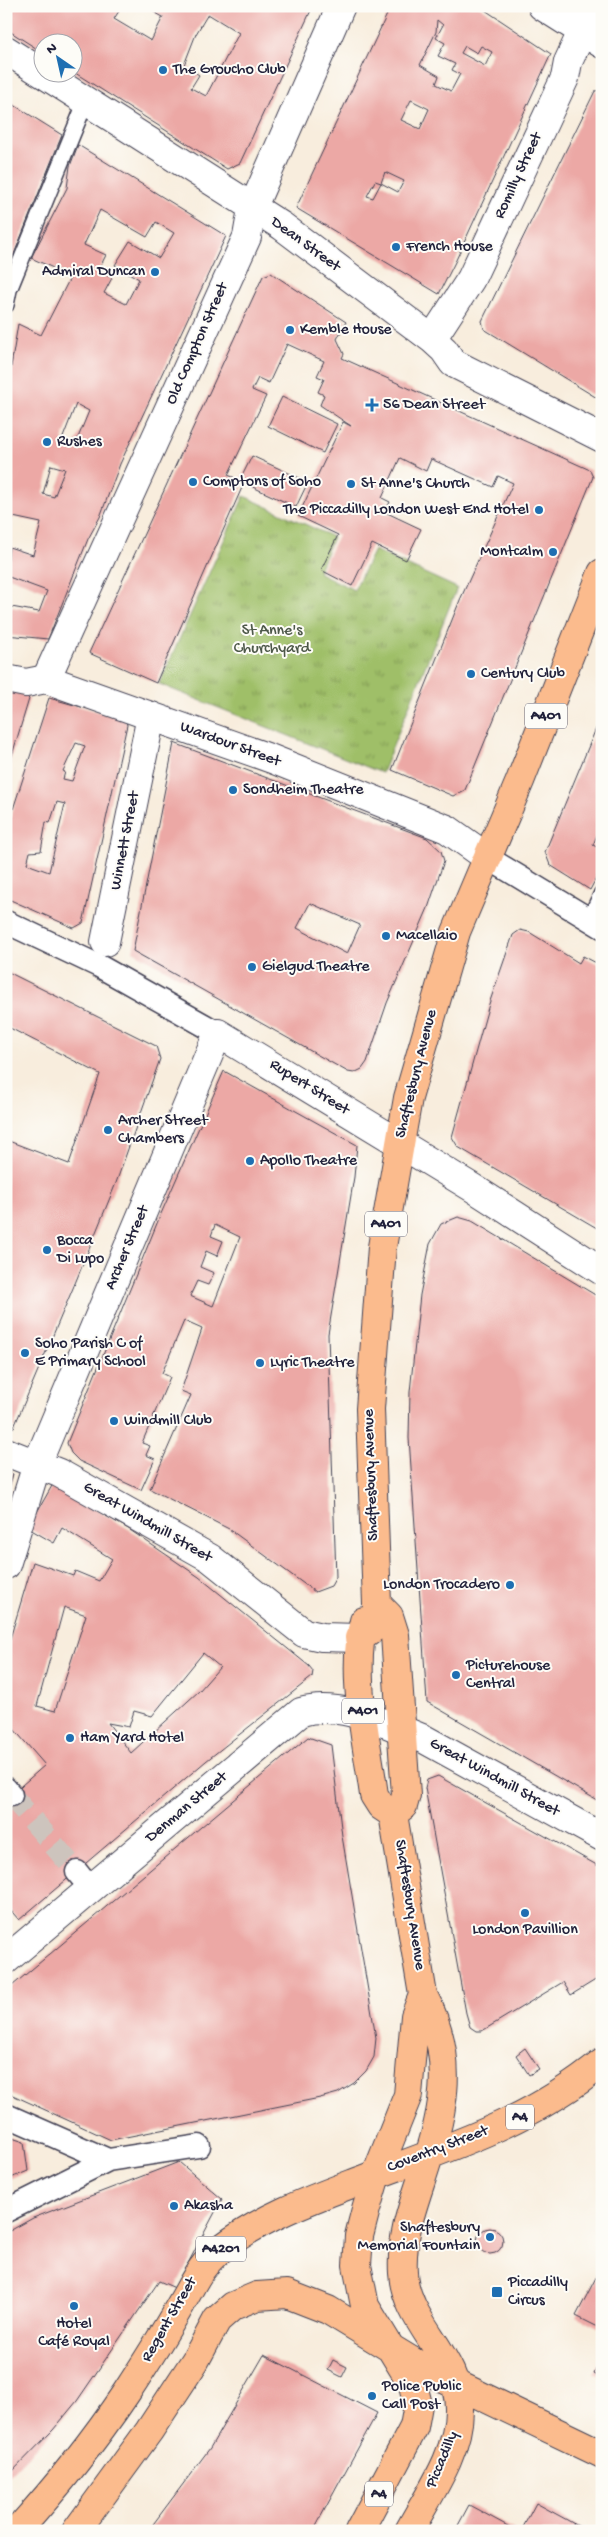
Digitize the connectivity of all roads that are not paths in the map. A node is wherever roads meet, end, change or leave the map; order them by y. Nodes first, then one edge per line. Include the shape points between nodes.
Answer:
1 (341, 6) edge
2 (542, 6) edge
3 (594, 6) edge
4 (592, 38) edge
5 (6, 50) edge
6 (86, 102) junction
7 (252, 209) junction
8 (6, 305) edge
9 (432, 339) junction
10 (602, 438) edge
11 (602, 573) edge
12 (6, 679) edge
13 (46, 679) junction
14 (151, 716) junction
15 (488, 858) junction
16 (602, 893) edge
17 (6, 922) edge
18 (596, 923) edge
19 (102, 954) junction
20 (218, 1033) junction
21 (399, 1145) junction
22 (602, 1271) edge
23 (6, 1452) edge
24 (37, 1464) junction
25 (6, 1565) edge
26 (378, 1604) junction
27 (359, 1638) junction
28 (383, 1723) junction
29 (393, 1814) junction
30 (602, 1837) edge
31 (6, 1960) edge
32 (424, 1995) junction
33 (602, 2063) edge
34 (6, 2115) edge
35 (199, 2146) dead end
36 (429, 2156) junction
37 (108, 2160) junction
38 (376, 2174) junction
39 (6, 2211) edge
40 (391, 2348) junction
41 (457, 2384) junction
42 (602, 2454) edge
43 (17, 2531) edge
44 (76, 2531) edge
45 (359, 2531) edge
46 (409, 2531) edge

1 - 7 street, Old Compton Street
2 - 4 street
3 - 4 street, Romilly Street
4 - 9 street, Romilly Street via 568,62 565,78 471,279
5 - 6 street, Dean Street
6 - 7 street, Dean Street
6 - 8 lane via 9,290
7 - 9 street, Dean Street via 282,226
7 - 13 street, Old Compton Street via 247,237
9 - 10 street, Dean Street via 454,363
11 - 15 main road, Shaftesbury Avenue / A401
12 - 13 street, Wardour Street via 26,683
13 - 14 street, Wardour Street
14 - 15 street, Wardour Street via 272,759 447,829
14 - 19 street, Winnett Street
15 - 18 street, Wardour Street
15 - 21 main road, Shaftesbury Avenue / A401 via 456,932 426,1030
16 - 18 lane
17 - 19 street, Rupert Street
19 - 20 street, Rupert Street
20 - 21 street, Rupert Street
20 - 24 street, Archer Street
21 - 22 street, Rupert Street
21 - 26 main road, Shaftesbury Avenue / A401 via 382,1247 370,1409
23 - 24 street, Great Windmill Street
24 - 25 street, Archer Street
24 - 27 street, Great Windmill Street via 59,1472 210,1558 304,1633
26 - 27 main road, A401 via 364,1620
26 - 28 main road, A401 via 392,1623
27 - 28 main road, A401
28 - 29 main road, A401 via 406,1795 403,1806
28 - 29 main road, A401 via 374,1795 381,1806
28 - 30 street, Great Windmill Street via 424,1739
28 - 31 street, Denman Street via 323,1709 301,1712
29 - 32 main road, Shaftesbury Avenue
32 - 36 main road, Shaftesbury Avenue via 435,2017 442,2051 444,2097
32 - 38 main road via 415,2016 408,2095
33 - 36 main road, Coventry Street / A4 via 542,2106
34 - 37 street
35 - 37 street
36 - 38 main road, Coventry Street / A4
36 - 41 main road via 405,2229 402,2273 413,2308
37 - 39 street
38 - 40 main road, A4 via 359,2236 358,2266 365,2306
38 - 43 main road, Regent Street / A4201 via 285,2211 209,2259 196,2274 178,2310 98,2434
40 - 41 main road, A4
40 - 44 main road via 328,2310 287,2294 257,2296 225,2312 149,2431
40 - 45 main road, A4 via 413,2385 417,2413 414,2427
41 - 42 main road, A4
41 - 46 main road, Piccadilly via 457,2431 446,2462

